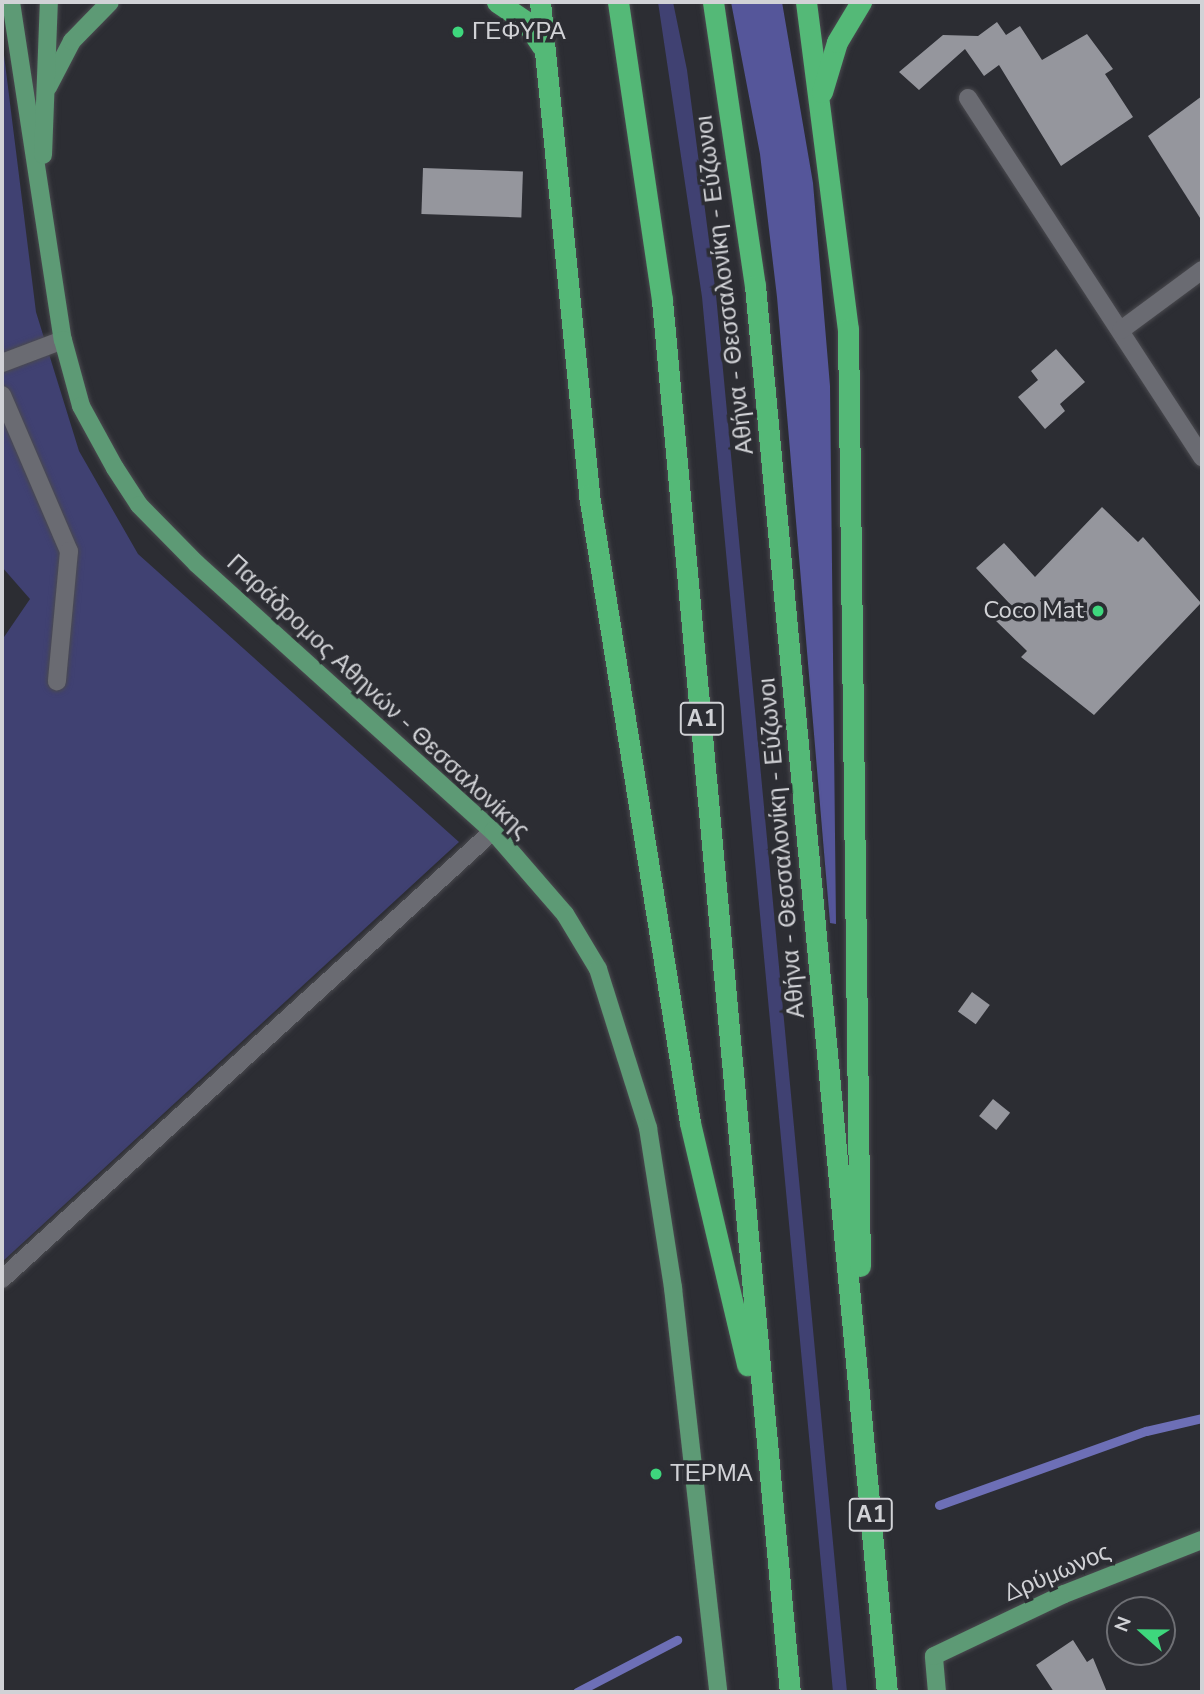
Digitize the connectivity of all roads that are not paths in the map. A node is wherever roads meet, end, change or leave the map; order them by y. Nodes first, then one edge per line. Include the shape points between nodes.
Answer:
1 (11, 2) edge
2 (49, 2) edge
3 (110, 2) edge
4 (497, 2) edge
5 (540, 2) edge
6 (618, 2) edge
7 (713, 2) edge
8 (806, 2) edge
9 (861, 2) edge
10 (544, 52) junction
11 (44, 97) junction
12 (968, 97) dead end
13 (820, 101) junction
14 (42, 190) junction
15 (1202, 270) edge
16 (1121, 330) junction
17 (63, 340) junction
18 (2, 363) edge
19 (2, 396) edge
20 (1202, 457) edge
21 (57, 681) dead end
22 (493, 831) junction
23 (2, 1279) edge
24 (854, 1338) junction
25 (764, 1439) junction
26 (1202, 1541) edge
27 (718, 1692) edge
28 (790, 1692) edge
29 (887, 1692) edge
30 (937, 1692) edge

1 - 14 main road, Παράδρομος Αθηνών - Θεσσαλονίκης
2 - 11 main road
3 - 11 main road via 72,41
4 - 10 highway via 525,21
5 - 10 highway
6 - 25 highway, Α1 via 664,314
7 - 24 highway, Αθήνα - Θεσσαλονίκη - Εύζωνοι / Α1 via 755,286
8 - 13 highway
9 - 13 highway via 837,42
10 - 25 highway via 589,495 688,1110
11 - 14 main road
12 - 16 street
13 - 24 highway via 848,329 860,1274
14 - 17 main road, Παράδρομος Αθηνών - Θεσσαλονίκης
15 - 16 street
16 - 20 street
17 - 18 street
17 - 22 main road, Παράδρομος Αθηνών - Θεσσαλονίκης via 81,406 139,505
19 - 21 street via 69,551
22 - 23 street
22 - 27 main road, Παράδρομος Αθηνών - Θεσσαλονίκης via 565,914 597,969 629,1055 648,1128 673,1288
24 - 29 highway, Αθήνα - Θεσσαλονίκη - Εύζωνοι / Α1
25 - 28 highway, Α1
26 - 30 main road, Δρύμωνος via 1063,1594 934,1656

